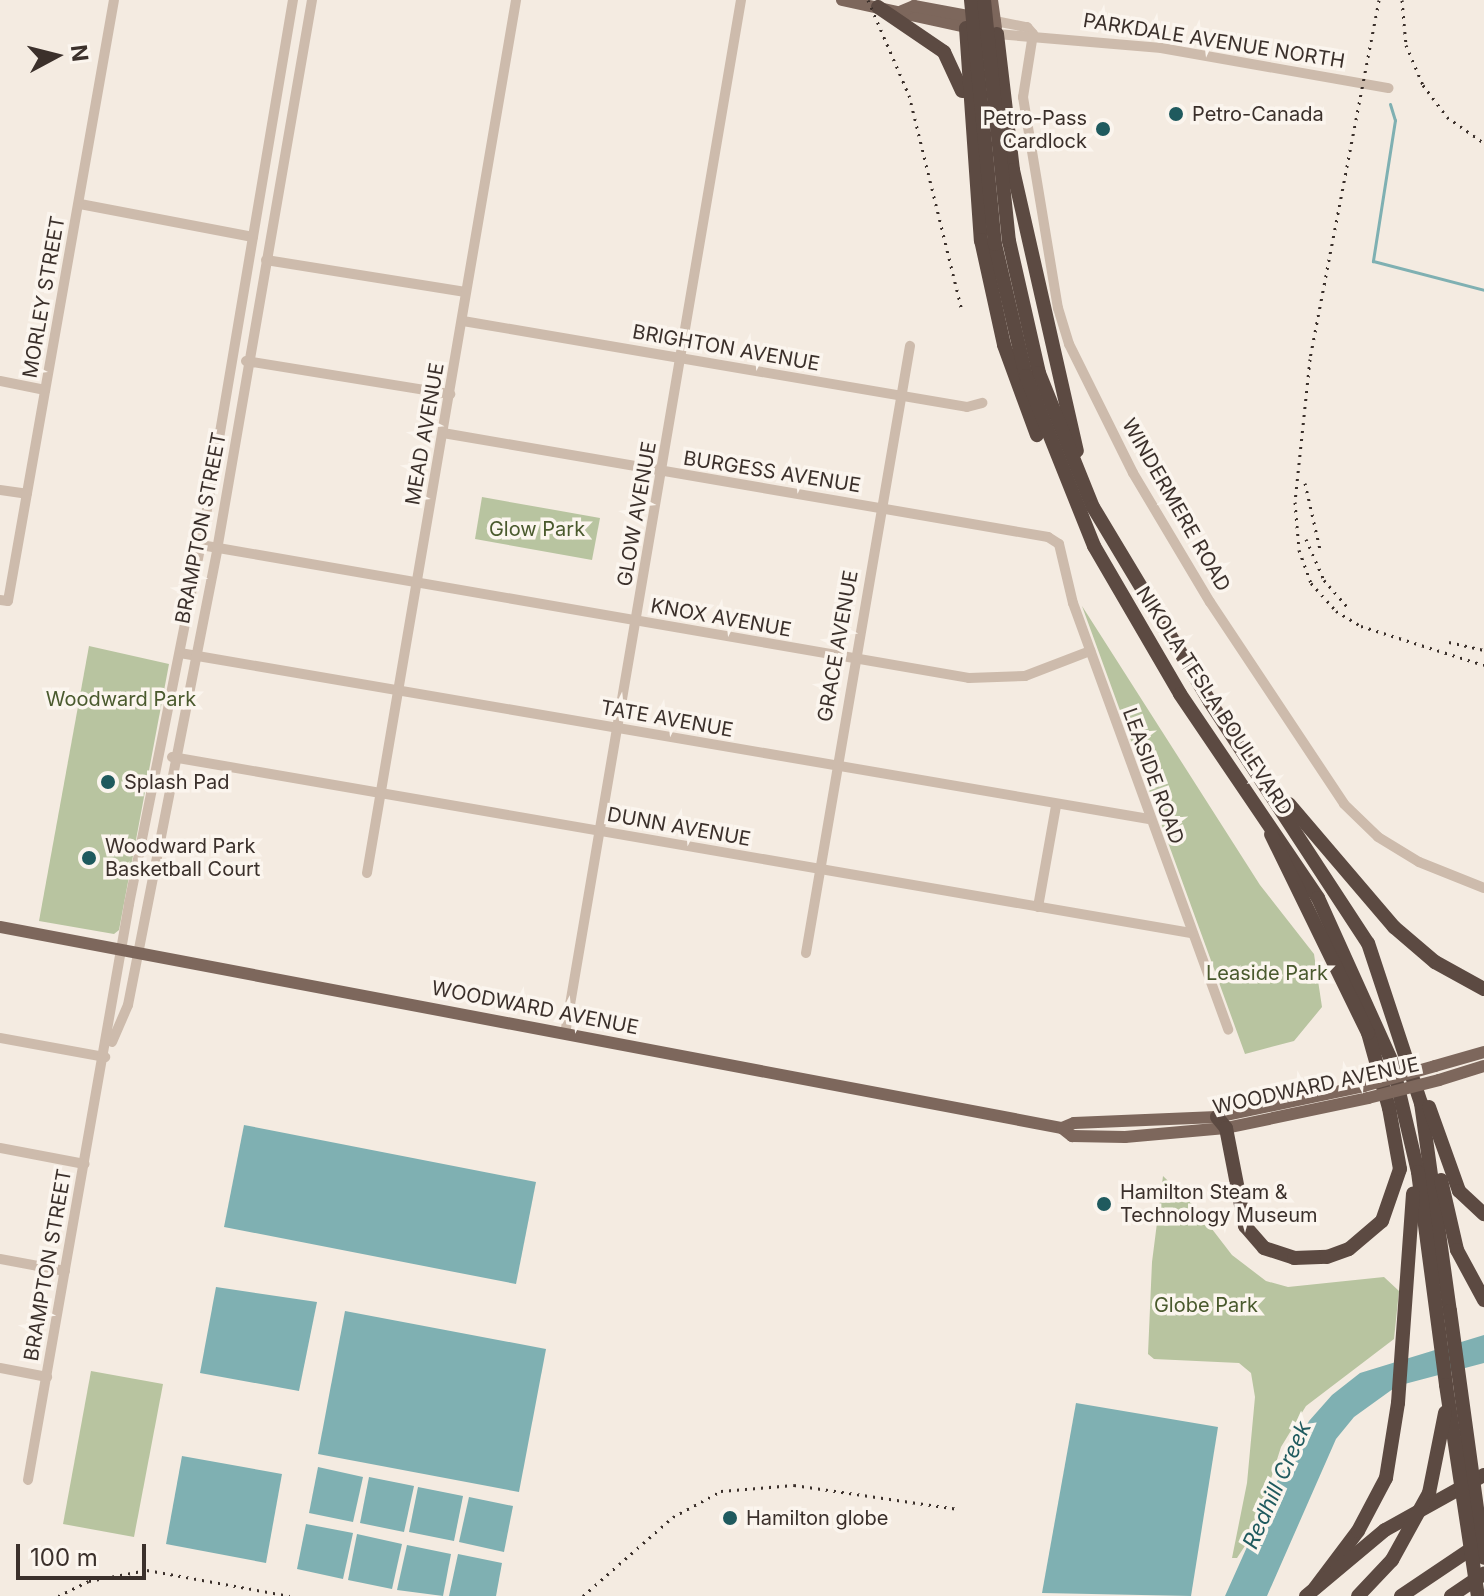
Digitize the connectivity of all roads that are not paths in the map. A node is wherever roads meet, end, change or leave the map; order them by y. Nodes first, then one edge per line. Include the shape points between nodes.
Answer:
1 (114, 0) edge
2 (293, 0) edge
3 (312, 0) edge
4 (516, 0) edge
5 (741, 0) edge
6 (842, 0) edge
7 (939, 0) edge
8 (971, 0) edge
9 (977, 0) edge
10 (984, 0) edge
11 (992, 0) edge
12 (878, 7) junction
13 (923, 8) junction
14 (902, 11) junction
15 (972, 18) edge
16 (996, 27) junction
17 (1033, 34) junction
18 (1389, 88) dead end
19 (1004, 98) junction
20 (969, 120) junction
21 (80, 204) junction
22 (253, 237) junction
23 (1002, 242) junction
24 (266, 260) junction
25 (465, 292) junction
26 (463, 321) junction
27 (910, 346) dead end
28 (234, 359) junction
29 (681, 359) junction
30 (250, 361) junction
31 (0, 381) edge
32 (45, 390) junction
33 (450, 394) junction
34 (901, 396) junction
35 (982, 403) dead end
36 (443, 433) junction
37 (664, 473) junction
38 (0, 490) edge
39 (27, 494) junction
40 (880, 508) junction
41 (1048, 537) joint
42 (1109, 538) junction
43 (201, 545) junction
44 (1094, 546) junction
45 (217, 550) junction
46 (416, 584) junction
47 (4, 600) edge
48 (636, 621) junction
49 (1090, 651) junction
50 (180, 653) junction
51 (195, 658) junction
52 (856, 659) junction
53 (398, 692) junction
54 (1210, 702) junction
55 (616, 729) junction
56 (161, 755) junction
57 (175, 758) junction
58 (834, 767) junction
59 (380, 795) junction
60 (1056, 806) junction
61 (1264, 815) junction
62 (1149, 819) junction
63 (599, 832) junction
64 (819, 869) junction
65 (367, 873) dead end
66 (1484, 888) edge
67 (1038, 907) junction
68 (0, 927) edge
69 (1191, 933) junction
70 (121, 948) junction
71 (138, 952) junction
72 (806, 953) dead end
73 (1384, 986) junction
74 (1484, 989) edge
75 (1228, 1030) dead end
76 (565, 1034) junction
77 (0, 1038) edge
78 (1484, 1052) edge
79 (105, 1057) junction
80 (1484, 1066) edge
81 (1366, 1092) junction
82 (1424, 1118) junction
83 (1221, 1122) junction
84 (1410, 1130) junction
85 (0, 1148) edge
86 (85, 1164) junction
87 (1484, 1214) edge
88 (0, 1259) edge
89 (65, 1271) junction
90 (1484, 1300) edge
91 (1444, 1315) junction
92 (0, 1368) edge
93 (47, 1377) junction
94 (1446, 1385) junction
95 (1484, 1475) edge
96 (28, 1480) dead end
97 (1484, 1540) edge
98 (1484, 1558) edge
99 (1484, 1574) edge
100 (1484, 1590) edge
101 (1310, 1592) edge
102 (1358, 1596) edge
103 (1401, 1596) edge
104 (1451, 1596) edge
105 (1477, 1596) edge

1 - 21 street, MORLEY STREET
2 - 22 street, BRAMPTON STREET
3 - 24 street, BRAMPTON STREET
4 - 25 street, MEAD AVENUE
5 - 29 street, GLOW AVENUE
6 - 12 main road, PARKDALE AVENUE NORTH
7 - 13 main road
8 - 23 highway, NIKOLA TESLA BOULEVARD, bridge
9 - 15 main road
10 - 23 highway, NIKOLA TESLA BOULEVARD, bridge
11 - 16 main road
12 - 14 main road, PARKDALE AVENUE NORTH
12 - 20 highway via 944,52 954,67
13 - 14 main road, PARKDALE AVENUE NORTH
13 - 15 main road, PARKDALE AVENUE NORTH
14 - 15 main road, PARKDALE AVENUE NORTH
15 - 16 main road, PARKDALE AVENUE NORTH
15 - 19 highway
15 - 20 highway
16 - 17 street, PARKDALE AVENUE NORTH via 1024,38
16 - 19 highway
17 - 18 street, PARKDALE AVENUE NORTH via 1161,48
17 - 66 street, WINDERMERE ROAD via 1023,97 1058,308 1069,344 1133,473 1210,602 1344,804 1378,837 1419,862
19 - 42 highway via 1013,170 1062,401
20 - 44 highway via 981,240 1004,345 1066,499
21 - 22 street
21 - 32 street, MORLEY STREET
22 - 28 street, BRAMPTON STREET
23 - 42 highway, NIKOLA TESLA BOULEVARD via 1053,415
23 - 44 highway, NIKOLA TESLA BOULEVARD via 1026,376
24 - 25 street
24 - 30 street, BRAMPTON STREET
25 - 26 street, MEAD AVENUE
26 - 29 street, BRIGHTON AVENUE
26 - 33 street, MEAD AVENUE
27 - 34 street, GRACE AVENUE
28 - 30 street
28 - 43 street, BRAMPTON STREET
29 - 34 street, BRIGHTON AVENUE
29 - 37 street, GLOW AVENUE
30 - 33 street
30 - 45 street, BRAMPTON STREET
31 - 32 street
32 - 39 street, MORLEY STREET
33 - 36 street, MEAD AVENUE
34 - 35 street, BRIGHTON AVENUE via 967,407
34 - 40 street, GRACE AVENUE
36 - 37 street, BURGESS AVENUE
36 - 46 street, MEAD AVENUE
37 - 40 street, BURGESS AVENUE
37 - 48 street, GLOW AVENUE
38 - 39 street
39 - 47 street, MORLEY STREET
40 - 41 street, BURGESS AVENUE
40 - 52 street, GRACE AVENUE
41 - 49 street, LEASIDE ROAD via 1065,556 1073,603
42 - 54 highway, NIKOLA TESLA BOULEVARD
43 - 45 street, KNOX AVENUE
43 - 50 street, BRAMPTON STREET
44 - 61 highway, NIKOLA TESLA BOULEVARD via 1180,694
45 - 46 street, KNOX AVENUE
45 - 51 street, BRAMPTON STREET
46 - 48 street, KNOX AVENUE
46 - 53 street, MEAD AVENUE
48 - 52 street, KNOX AVENUE
48 - 55 street, GLOW AVENUE
49 - 52 street, KNOX AVENUE via 1025,676 994,681
49 - 62 street, LEASIDE ROAD
50 - 51 street, TATE AVENUE
50 - 56 street, BRAMPTON STREET
51 - 53 street, TATE AVENUE
51 - 57 street, BRAMPTON STREET
52 - 58 street, GRACE AVENUE
53 - 55 street, TATE AVENUE
53 - 59 street, MEAD AVENUE
54 - 73 highway, NIKOLA TESLA BOULEVARD via 1343,899
54 - 74 highway via 1342,870 1394,927 1435,962
55 - 58 street, TATE AVENUE
55 - 63 street, GLOW AVENUE
56 - 57 street, DUNN AVENUE
56 - 70 street, BRAMPTON STREET
57 - 59 street, DUNN AVENUE
57 - 71 street, BRAMPTON STREET
58 - 60 street, TATE AVENUE
58 - 64 street, GRACE AVENUE
59 - 63 street, DUNN AVENUE
59 - 65 street, MEAD AVENUE
60 - 62 street, TATE AVENUE
60 - 67 street
61 - 83 highway via 1279,860 1368,1033 1398,1148 1400,1169 1390,1205 1371,1233 1340,1253 1302,1259 1274,1253 1245,1226
61 - 84 highway, NIKOLA TESLA BOULEVARD via 1318,898 1351,965 1392,1062
62 - 69 street, LEASIDE ROAD
63 - 64 street, DUNN AVENUE
63 - 76 street, GLOW AVENUE
64 - 67 street, DUNN AVENUE
64 - 72 street, GRACE AVENUE
67 - 69 street, DUNN AVENUE
68 - 70 main road, WOODWARD AVENUE
69 - 75 street, LEASIDE ROAD
70 - 71 main road, WOODWARD AVENUE
70 - 79 street, BRAMPTON STREET
71 - 76 main road, WOODWARD AVENUE
71 - 79 street, BRAMPTON STREET via 128,1005
73 - 82 highway, NIKOLA TESLA BOULEVARD
73 - 87 highway via 1454,1180
76 - 83 main road, WOODWARD AVENUE via 1062,1128 1072,1136 1112,1138
77 - 79 street
78 - 81 main road, WOODWARD AVENUE, bridge
79 - 86 street, BRAMPTON STREET
80 - 81 main road, WOODWARD AVENUE, bridge
81 - 83 main road, WOODWARD AVENUE
82 - 90 highway via 1457,1250
82 - 91 highway
84 - 91 highway
84 - 101 highway via 1413,1220 1388,1466 1364,1522
85 - 86 street
86 - 89 street, BRAMPTON STREET
88 - 89 street
89 - 93 street, BRAMPTON STREET
91 - 94 highway
91 - 98 highway, bridge
92 - 93 street
93 - 96 street, BRAMPTON STREET
94 - 102 highway, bridge via 1437,1468 1392,1560
94 - 105 highway, bridge
95 - 101 highway via 1385,1530
97 - 103 highway
99 - 104 highway
100 - 105 highway

